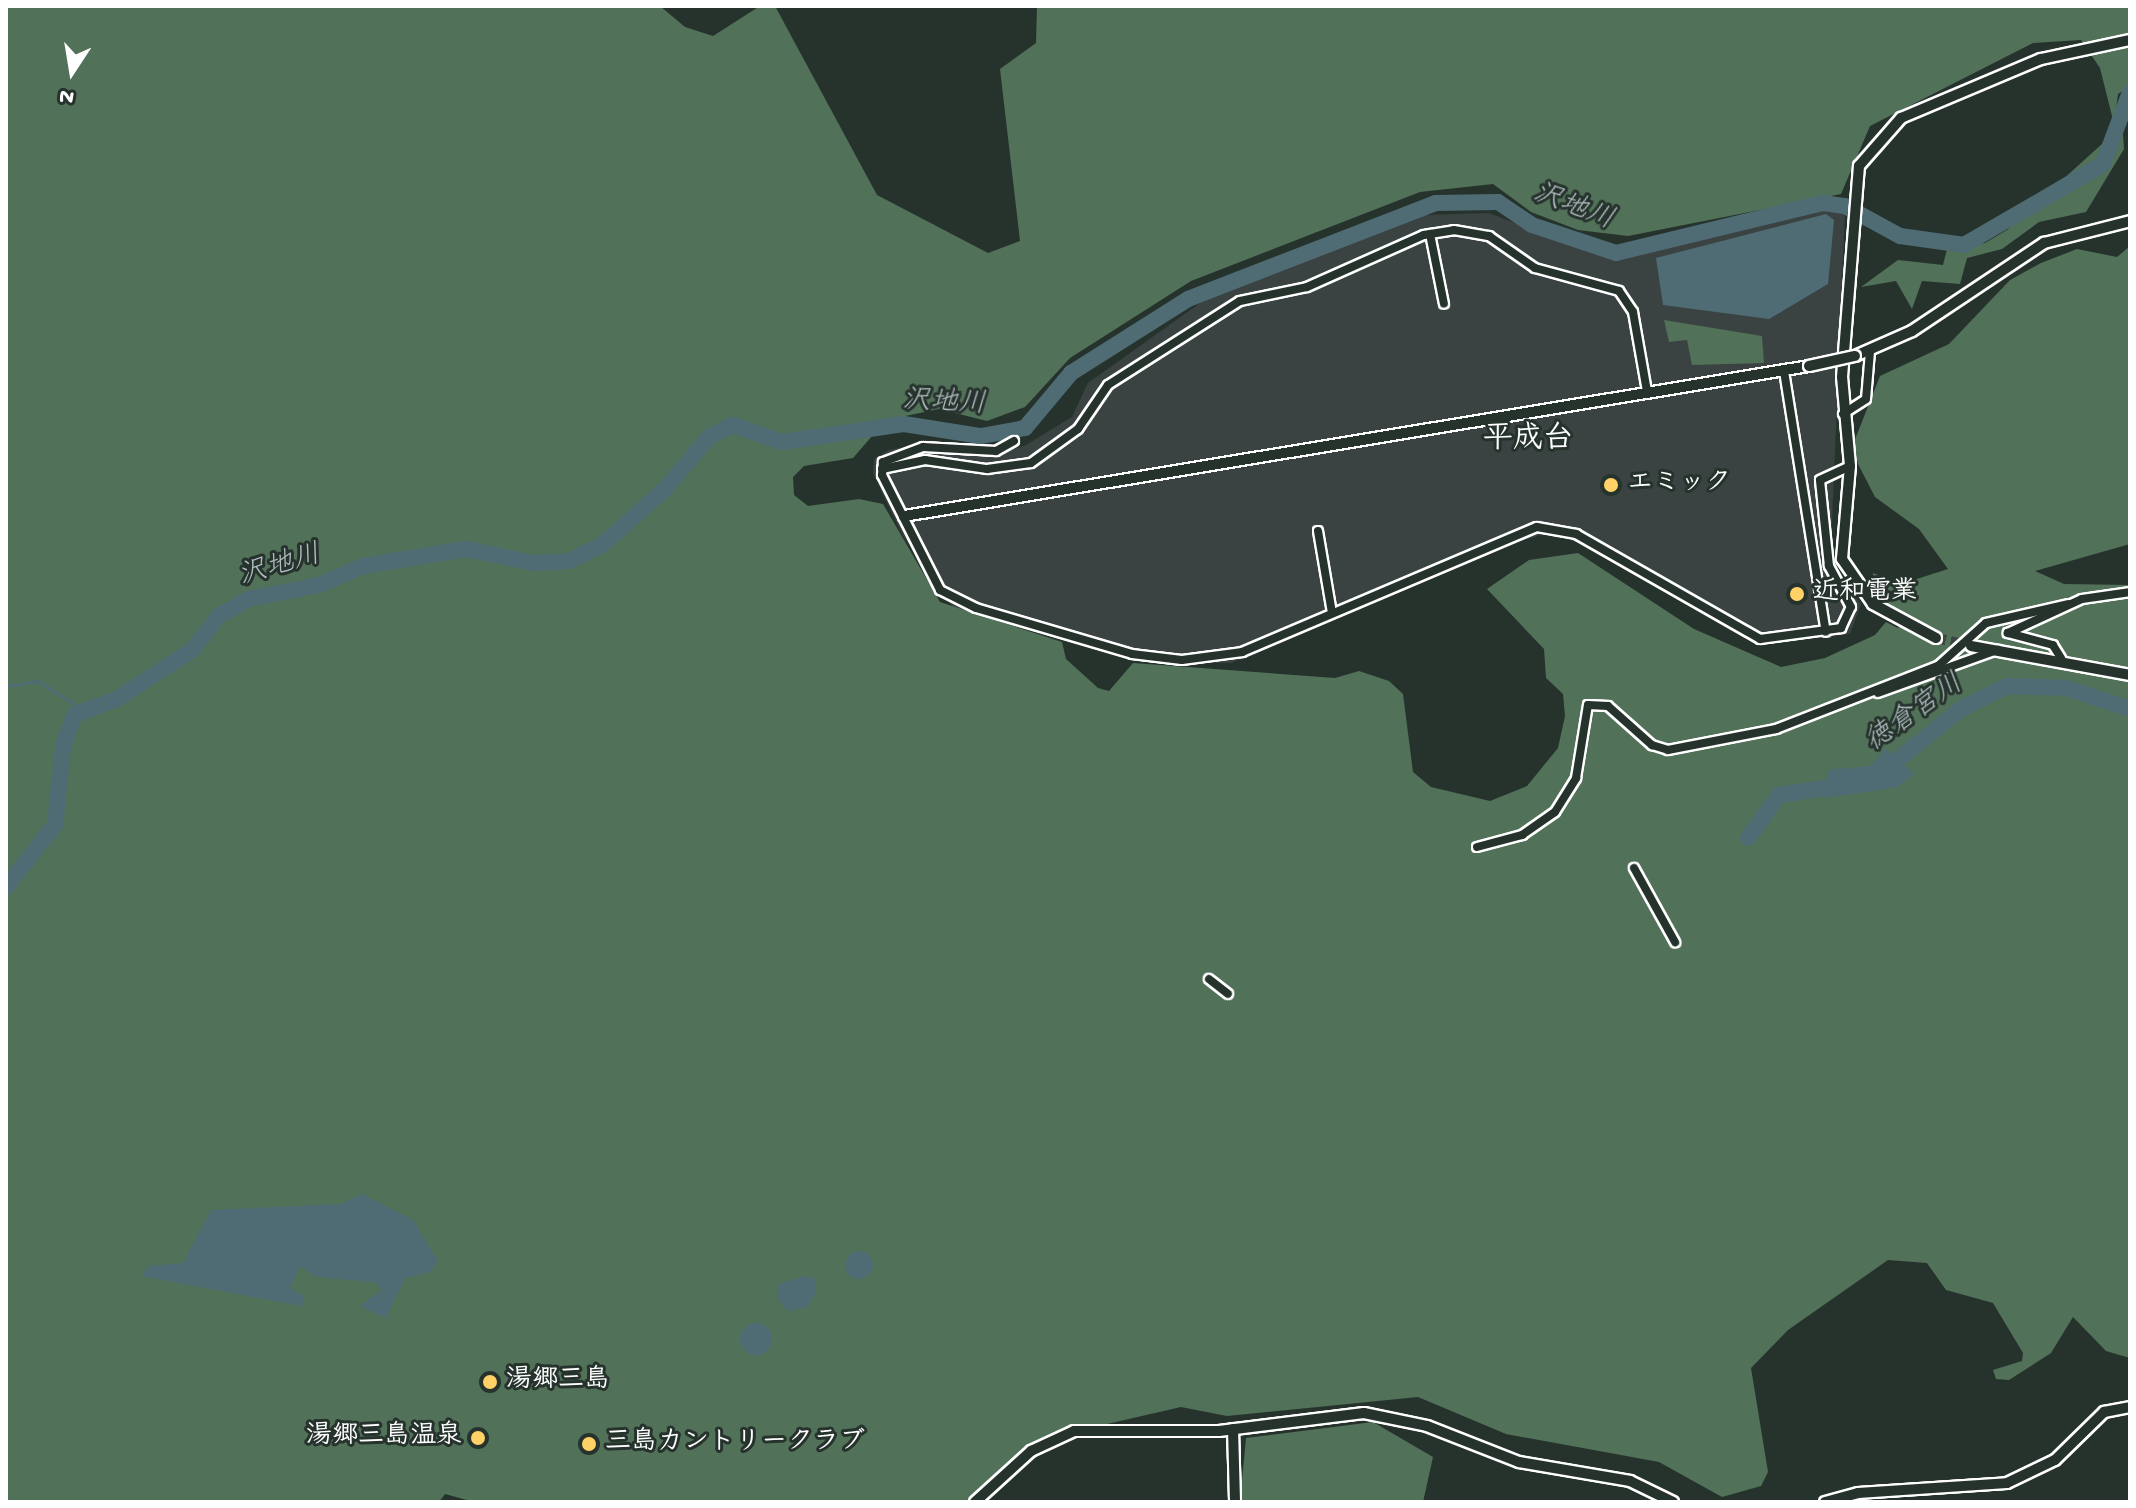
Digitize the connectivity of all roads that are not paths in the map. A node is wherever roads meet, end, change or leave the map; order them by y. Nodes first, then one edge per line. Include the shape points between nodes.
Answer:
1 (2130, 40) edge
2 (2130, 221) edge
3 (1430, 234) junction
4 (1444, 304) dead end
5 (1870, 351) junction
6 (1784, 371) junction
7 (1647, 391) junction
8 (1843, 414) junction
9 (1014, 441) dead end
10 (1850, 466) junction
11 (882, 469) junction
12 (904, 516) junction
13 (1318, 531) dead end
14 (2130, 592) edge
15 (2068, 604) junction
16 (1332, 613) junction
17 (1826, 632) junction
18 (1936, 638) tunnel mouth
19 (1971, 646) tunnel mouth
20 (2001, 648) junction
21 (2061, 658) junction
22 (2130, 675) edge
23 (1870, 696) junction
24 (1477, 847) dead end
25 (1634, 868) dead end
26 (1675, 942) dead end
27 (1209, 979) dead end
28 (1228, 994) dead end
29 (2130, 1407) edge
30 (1233, 1429) junction
31 (1902, 1490) junction
32 (975, 1502) edge
33 (1235, 1502) edge
34 (1673, 1502) edge
35 (1825, 1502) edge
36 (1899, 1502) edge

1 - 8 street via 2041,59 1901,118 1866,153 1856,182
2 - 5 street via 2044,243
3 - 4 street
3 - 7 street via 1475,230 1535,268 1619,291 1633,312
3 - 11 street via 1307,287 1248,298 1211,317 1108,385 1078,429 1031,463 987,469 925,460
5 - 6 street, bridge
5 - 8 street via 1866,399
6 - 7 street
6 - 17 street
7 - 12 street
8 - 10 street
9 - 11 street via 996,451 923,447 888,458
10 - 17 street via 1820,480 1829,566 1852,615
10 - 18 street via 1839,539 1850,577 1897,621
11 - 12 street
12 - 16 street via 940,590 954,601 1147,658 1228,656
13 - 16 street
14 - 15 street
15 - 21 street via 2008,633 2060,648
15 - 23 street via 1978,626 1938,666
16 - 17 street via 1506,534 1548,527 1576,534 1748,635 1783,640
19 - 20 street
20 - 21 street
20 - 23 street
21 - 22 street
23 - 24 street via 1776,729 1668,750 1597,702 1584,709 1576,778 1555,812 1522,835
25 - 26 street
27 - 28 street
29 - 31 street via 2104,1412 2032,1475
30 - 32 street via 1074,1431 1031,1451
30 - 33 street
30 - 34 street via 1339,1413 1391,1417 1519,1462 1630,1481
31 - 35 street
31 - 36 street

